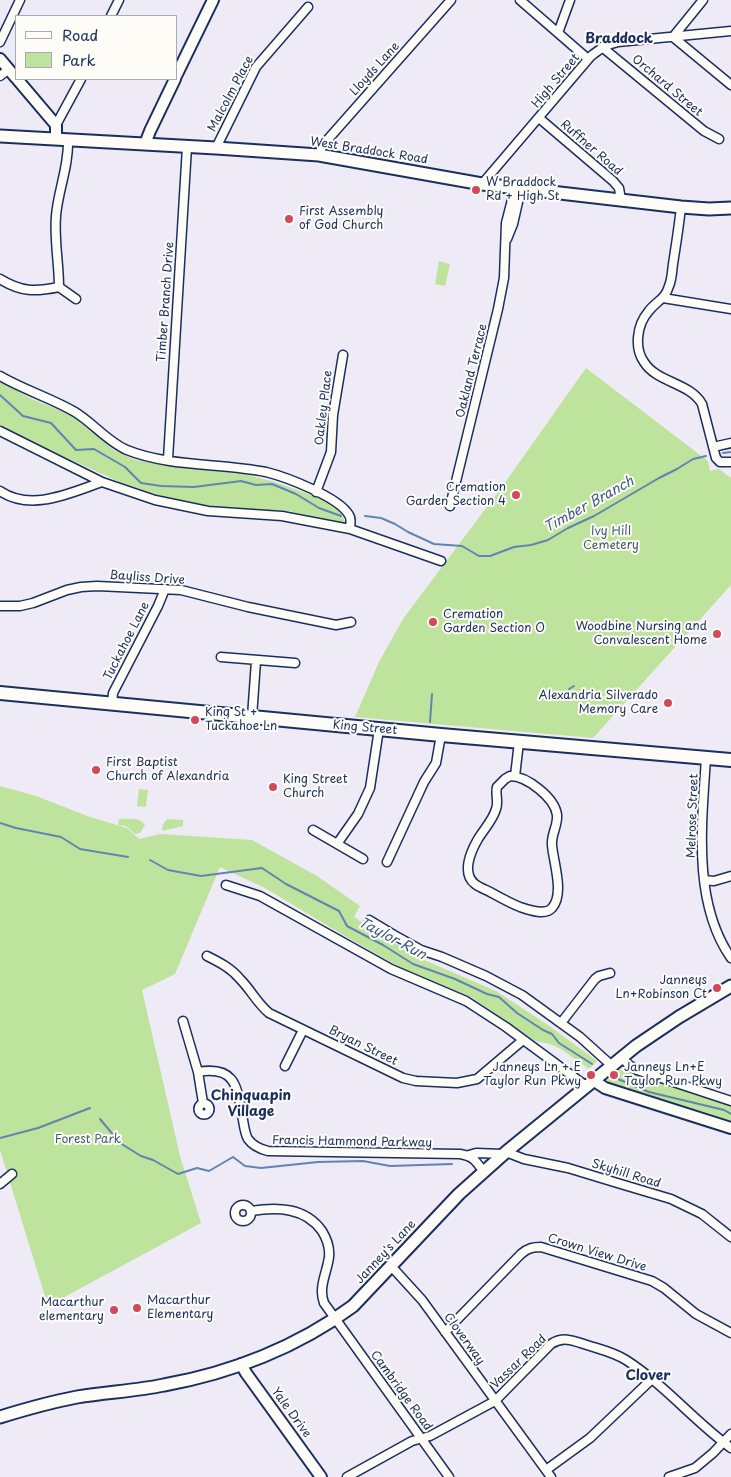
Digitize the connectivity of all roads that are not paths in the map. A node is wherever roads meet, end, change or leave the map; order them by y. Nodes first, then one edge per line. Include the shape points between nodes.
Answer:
1 (20, 0) edge
2 (119, 0) edge
3 (213, 0) edge
4 (451, 0) edge
5 (520, 0) edge
6 (570, 0) edge
7 (704, 0) edge
8 (308, 6) dead end
9 (112, 15) edge
10 (731, 31) edge
11 (558, 33) junction
12 (673, 37) junction
13 (0, 42) edge
14 (602, 47) junction
15 (0, 59) edge
16 (588, 59) junction
17 (9, 68) junction
18 (178, 74) edge
19 (0, 76) edge
20 (15, 76) edge
21 (19, 80) edge
22 (80, 80) edge
23 (175, 80) edge
24 (731, 86) edge
25 (539, 118) junction
26 (56, 126) junction
27 (0, 136) edge
28 (56, 139) junction
29 (68, 139) junction
30 (719, 139) dead end
31 (145, 144) junction
32 (187, 147) junction
33 (216, 148) junction
34 (319, 155) junction
35 (482, 184) junction
36 (518, 188) junction
37 (620, 200) junction
38 (681, 207) junction
39 (731, 208) edge
40 (0, 279) edge
41 (59, 286) junction
42 (664, 298) junction
43 (76, 299) dead end
44 (731, 309) edge
45 (342, 355) dead end
46 (0, 376) edge
47 (0, 430) edge
48 (731, 443) edge
49 (713, 447) junction
50 (168, 460) junction
51 (731, 462) edge
52 (102, 482) junction
53 (0, 492) edge
54 (316, 492) junction
55 (450, 506) dead end
56 (350, 530) junction
57 (441, 561) dead end
58 (165, 590) junction
59 (0, 606) edge
60 (351, 622) dead end
61 (221, 657) dead end
62 (256, 660) junction
63 (295, 663) dead end
64 (0, 693) edge
65 (112, 704) junction
66 (252, 717) junction
67 (379, 729) junction
68 (441, 735) junction
69 (519, 742) junction
70 (706, 758) junction
71 (731, 760) edge
72 (515, 776) junction
73 (313, 830) dead end
74 (337, 844) junction
75 (363, 859) dead end
76 (387, 862) dead end
77 (731, 876) edge
78 (704, 880) junction
79 (226, 885) dead end
80 (369, 920) dead end
81 (207, 956) dead end
82 (731, 958) edge
83 (610, 973) dead end
84 (731, 986) edge
85 (183, 1021) dead end
86 (561, 1023) junction
87 (303, 1030) junction
88 (523, 1040) junction
89 (621, 1057) junction
90 (611, 1065) junction
91 (284, 1066) dead end
92 (198, 1072) junction
93 (590, 1083) junction
94 (731, 1101) edge
95 (204, 1103) dead end
96 (731, 1128) edge
97 (505, 1153) junction
98 (469, 1155) junction
99 (483, 1171) junction
100 (12, 1174) dead end
101 (0, 1184) edge
102 (251, 1211) dead end
103 (731, 1237) edge
104 (390, 1266) junction
105 (335, 1319) junction
106 (445, 1332) junction
107 (731, 1333) edge
108 (241, 1364) junction
109 (652, 1379) junction
110 (495, 1401) junction
111 (0, 1417) edge
112 (731, 1434) edge
113 (422, 1438) junction
114 (723, 1442) junction
115 (731, 1448) edge
116 (546, 1470) junction
117 (321, 1477) edge
118 (347, 1477) edge
119 (449, 1477) edge
120 (551, 1477) edge
121 (669, 1477) edge

1 - 13 street
2 - 9 street
3 - 18 street
4 - 34 street, Lloyds Lane via 322,146
5 - 11 street
6 - 11 street
7 - 12 street
8 - 33 street, Malcolm Place via 256,67
10 - 12 street, High Street
11 - 16 street
12 - 14 street, High Street via 618,42
12 - 24 street
14 - 16 street, High Street
14 - 30 street, Orchard Street via 704,131
15 - 17 street
16 - 25 street, High Street
17 - 19 street
17 - 20 street
21 - 26 street
22 - 26 street
23 - 31 street
25 - 35 street, High Street
25 - 37 street, Ruffner Road via 613,181 619,188
26 - 28 street
27 - 28 main road, West Braddock Road
28 - 29 main road, West Braddock Road
29 - 31 main road, West Braddock Road
29 - 41 street via 56,215
31 - 32 main road, West Braddock Road
32 - 33 main road, West Braddock Road
32 - 50 street, Timber Branch Drive
33 - 34 main road, West Braddock Road
34 - 35 main road, West Braddock Road
35 - 36 main road, West Braddock Road
36 - 37 main road, West Braddock Road
36 - 55 street, Oakland Terrace via 513,224 506,240 498,308
37 - 38 main road, West Braddock Road
38 - 39 main road, West Braddock Road
38 - 42 street via 670,284
40 - 41 street via 29,290
41 - 43 street
42 - 44 street
42 - 49 street via 642,322 638,338 641,356 655,372 699,399
45 - 54 street, Oakley Place via 331,452
46 - 50 street via 71,410 126,449
47 - 52 street
48 - 49 street
49 - 51 street via 718,461
50 - 54 street via 268,473
52 - 53 street via 34,501 15,499
52 - 56 street via 155,500 208,511 282,516
54 - 56 street via 346,510 351,519
56 - 57 street
58 - 59 street, Bayliss Drive via 81,587 20,606
58 - 60 street, Bayliss Drive via 181,590 336,626
58 - 65 street, Tuckahoe Lane via 113,693
61 - 62 street
62 - 63 street
62 - 66 street
64 - 65 main road, King Street
65 - 66 main road, King Street
66 - 67 main road, King Street
67 - 68 main road, King Street
67 - 74 street via 370,788 358,814
68 - 69 main road, King Street
68 - 76 street via 436,762
69 - 70 main road, King Street
69 - 72 street
70 - 71 main road, King Street
70 - 78 street, Melrose Street via 702,848
72 - 72 street via 505,779 498,787 496,809 475,844 469,875 476,885 517,906 546,912 556,901 558,872 552,845 557,821 555,805 546,794
73 - 74 street
74 - 75 street
77 - 78 street
78 - 82 street, Melrose Street via 714,925
79 - 88 street via 260,896 391,969 466,1001
80 - 86 street via 421,950 506,986
81 - 87 street, Bryan Street via 240,978 264,1008
83 - 86 street via 595,979
84 - 89 main road, Janney's Lane
85 - 92 street
86 - 90 street
87 - 88 street, Bryan Street via 403,1078 432,1082 457,1083 477,1079
87 - 91 street
88 - 93 street
89 - 90 main road, Janney's Lane
89 - 94 street via 637,1070
90 - 93 main road, Janney's Lane
92 - 95 street
92 - 98 street, Francis Hammond Parkway via 218,1070 231,1079 237,1088 247,1138 268,1152
93 - 96 street
93 - 97 main road, Janney's Lane
97 - 98 street, Francis Hammond Parkway
97 - 99 main road, Janney's Lane
97 - 103 street, Skyhill Road via 671,1199 702,1214
98 - 99 street
99 - 104 main road, Janney's Lane
100 - 101 street
102 - 105 street, Cambridge Road via 297,1211 320,1228 329,1252 322,1298
104 - 105 main road, Janney's Lane
104 - 106 street, Cloverway via 422,1300
105 - 108 main road, Janney's Lane via 293,1343
105 - 113 street, Cambridge Road
106 - 107 street, Crown View Drive via 521,1254 536,1247 652,1281 696,1314
106 - 110 street, Cloverway
108 - 111 main road, Janney's Lane via 165,1385 50,1402
108 - 117 street, Yale Drive
109 - 110 street, Vassar Road via 613,1353 564,1339 551,1344
109 - 114 street, Vassar Road
109 - 116 street via 590,1438
110 - 113 street, Vassar Road
110 - 116 street, Cloverway
112 - 114 street
113 - 118 street, Vassar Road
113 - 119 street, Cambridge Road
114 - 115 street, Vassar Road
114 - 121 street via 695,1468
116 - 120 street, Cloverway

